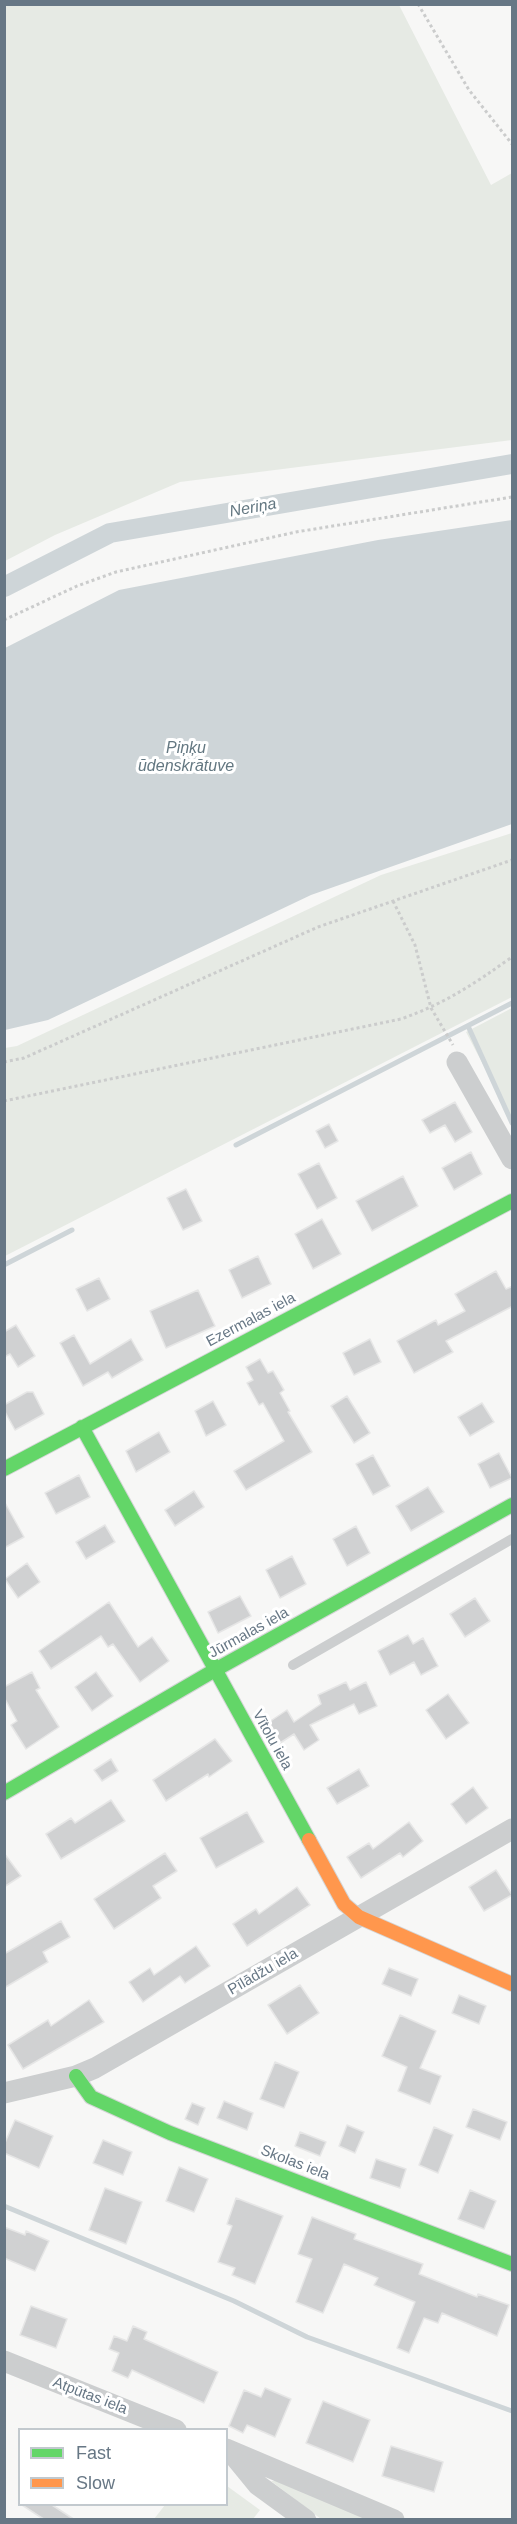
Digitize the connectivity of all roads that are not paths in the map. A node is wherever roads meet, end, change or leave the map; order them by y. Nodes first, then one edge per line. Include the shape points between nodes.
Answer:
1 (455, 1054) road end
2 (513, 1159) edge
3 (513, 1201) edge
4 (82, 1427) junction
5 (4, 1469) edge
6 (513, 1505) edge
7 (513, 1539) edge
8 (293, 1665) dead end
9 (215, 1670) junction
10 (4, 1793) edge
11 (513, 1830) edge
12 (359, 1917) junction
13 (513, 1984) edge
14 (76, 2076) junction
15 (4, 2093) edge
16 (513, 2264) edge
17 (4, 2361) edge
18 (171, 2428) edge
19 (228, 2450) edge
20 (306, 2520) edge
21 (394, 2520) edge

1 - 2 street
3 - 4 street, Ezermalas iela
4 - 5 street, Ezermalas iela
4 - 9 street, Vītolu iela
6 - 9 street, Jūrmalas iela
7 - 8 lane
9 - 10 street, Jūrmalas iela
9 - 12 street, Vītolu iela via 344,1904
11 - 12 street, Pīlādžu iela
12 - 13 street, Vītolu iela
12 - 14 street, Pīlādžu iela
14 - 15 street, Pīlādžu iela
14 - 16 street, Skolas iela via 91,2097 170,2133
17 - 18 street, Atpūtas iela
19 - 20 street via 258,2485
19 - 21 street

